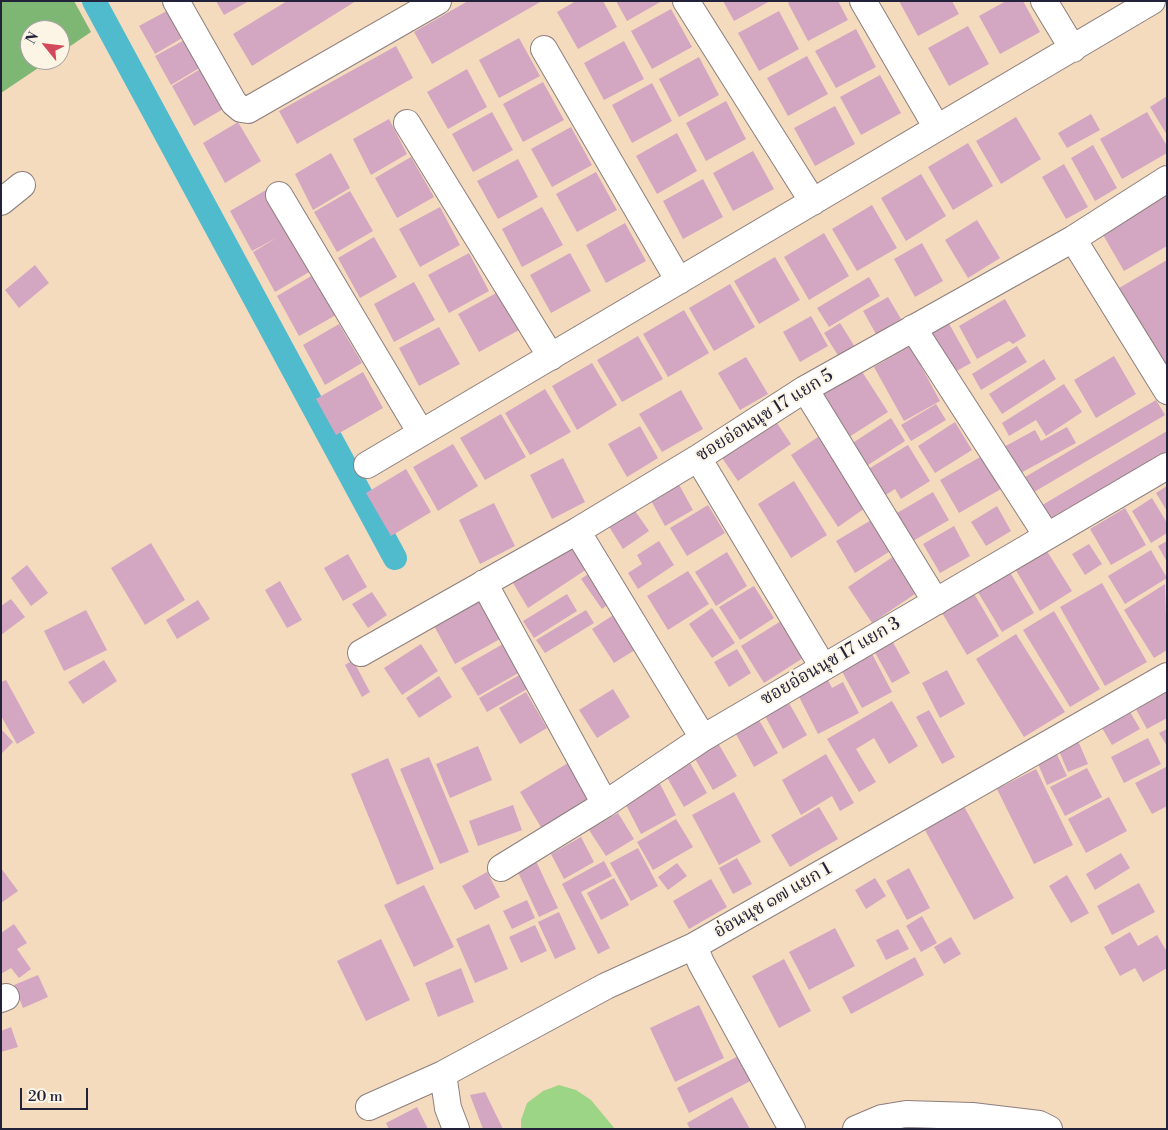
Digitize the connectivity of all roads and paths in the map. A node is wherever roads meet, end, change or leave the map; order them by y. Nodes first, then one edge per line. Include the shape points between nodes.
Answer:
1 (176, 1) edge
2 (438, 1) edge
3 (686, 1) edge
4 (863, 1) edge
5 (1044, 1) edge
6 (1152, 1) edge
7 (1162, 1) edge
8 (1167, 9) edge
9 (544, 49) dead end
10 (1073, 49) junction
11 (407, 123) dead end
12 (937, 128) junction
13 (1167, 179) edge
14 (22, 185) dead end
15 (279, 195) dead end
16 (1, 202) edge
17 (813, 202) junction
18 (1072, 239) junction
19 (679, 281) junction
20 (913, 328) junction
21 (551, 356) junction
22 (805, 389) junction
23 (1167, 391) edge
24 (421, 434) junction
25 (698, 458) junction
26 (367, 465) dead end
27 (1167, 466) edge
28 (577, 531) junction
29 (1047, 536) junction
30 (484, 583) junction
31 (936, 602) junction
32 (361, 652) dead end
33 (823, 667) junction
34 (1167, 676) edge
35 (703, 738) junction
36 (605, 804) junction
37 (501, 868) dead end
38 (694, 946) junction
39 (443, 1074) junction
40 (369, 1107) dead end
41 (456, 1129) edge
42 (792, 1129) edge
43 (856, 1129) edge
44 (1049, 1129) edge

1 - 2 street via 234,103 248,110
3 - 17 street
4 - 12 street
5 - 10 street
6 - 10 street
7 - 8 street
9 - 19 street
10 - 12 street
11 - 21 street
12 - 17 street
13 - 18 street, ซอยอ่อนนุช 17 แยก 5
14 - 16 street
15 - 24 street
17 - 19 street
18 - 20 street, ซอยอ่อนนุช 17 แยก 5
18 - 23 street
19 - 21 street
20 - 22 street, ซอยอ่อนนุช 17 แยก 5
20 - 29 street
21 - 24 street
22 - 25 street, ซอยอ่อนนุช 17 แยก 5
22 - 31 street
24 - 26 street
25 - 28 street, ซอยอ่อนนุช 17 แยก 5
25 - 33 street
27 - 29 street, ซอยอ่อนนุช 17 แยก 3
28 - 30 street, ซอยอ่อนนุช 17 แยก 5
28 - 35 street
29 - 31 street, ซอยอ่อนนุช 17 แยก 3
30 - 32 street, ซอยอ่อนนุช 17 แยก 5
30 - 36 street
31 - 33 street, ซอยอ่อนนุช 17 แยก 3
33 - 35 street, ซอยอ่อนนุช 17 แยก 3
34 - 38 street, อ่อนนุช ๑๗ แยก 1
35 - 36 street, ซอยอ่อนนุช 17 แยก 3
36 - 37 street, ซอยอ่อนนุช 17 แยก 3
38 - 39 street, อ่อนนุช ๑๗ แยก 1 via 606,986
38 - 42 street
39 - 40 street, อ่อนนุช ๑๗ แยก 1
39 - 41 street via 448,1108
43 - 44 street via 882,1118 906,1114 972,1116 1039,1124

